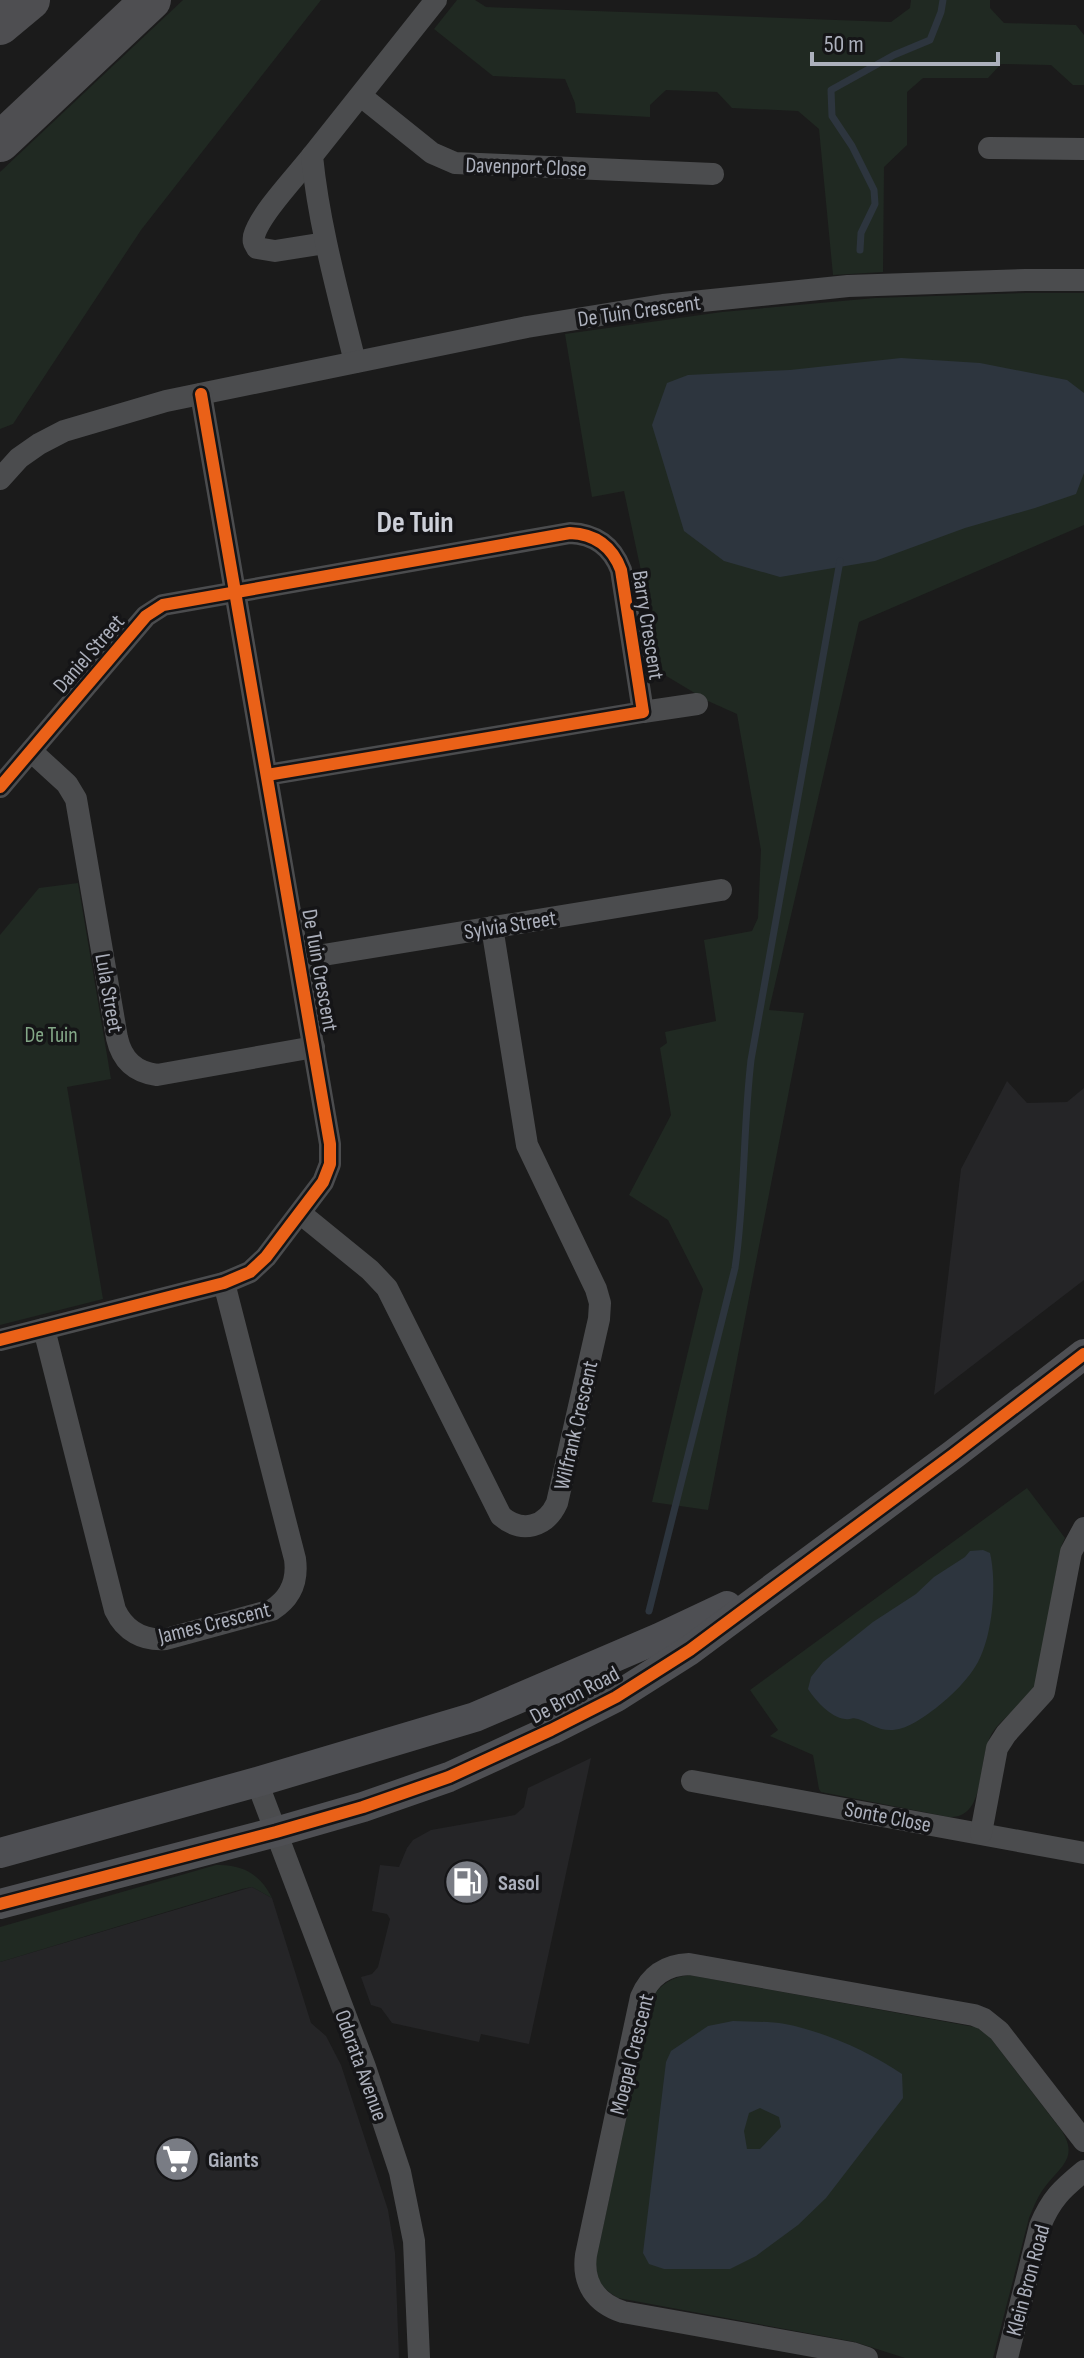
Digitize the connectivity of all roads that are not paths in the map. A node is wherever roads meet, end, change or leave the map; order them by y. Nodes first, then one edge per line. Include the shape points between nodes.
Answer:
1 (30, 0) edge
2 (151, 0) edge
3 (436, 0) edge
4 (0, 25) edge
5 (361, 96) junction
6 (0, 142) edge
7 (989, 148) dead end
8 (1084, 149) edge
9 (312, 156) junction
10 (713, 174) dead end
11 (325, 243) junction
12 (1084, 280) edge
13 (355, 362) junction
14 (201, 394) junction
15 (0, 479) edge
16 (235, 591) junction
17 (697, 704) dead end
18 (643, 712) junction
19 (31, 751) junction
20 (267, 775) junction
21 (0, 787) edge
22 (721, 890) dead end
23 (492, 927) junction
24 (299, 959) junction
25 (314, 1047) junction
26 (300, 1213) junction
27 (224, 1283) junction
28 (44, 1329) junction
29 (0, 1340) edge
30 (1084, 1354) edge
31 (1084, 1528) edge
32 (793, 1573) junction
33 (692, 1781) dead end
34 (257, 1782) junction
35 (276, 1832) junction
36 (981, 1833) junction
37 (0, 1853) edge
38 (1084, 1853) edge
39 (0, 1904) edge
40 (1084, 2141) edge
41 (1084, 2171) edge
42 (419, 2358) edge
43 (867, 2358) edge
44 (1007, 2358) edge

1 - 4 highway
2 - 6 highway
3 - 5 street
5 - 9 street
5 - 10 street, Davenport Close via 432,153 455,163
7 - 8 street
9 - 11 street
9 - 11 street via 264,217 254,242 257,248 275,251
11 - 13 street
12 - 13 street, De Tuin Crescent via 848,286 755,294 595,315
13 - 14 street, De Tuin Crescent
14 - 15 street, De Tuin Crescent via 64,431 19,458
14 - 16 street, De Tuin Crescent
16 - 18 street, Barry Crescent via 570,533 593,537 611,550 621,570
16 - 19 street, Daniel Street via 150,612
16 - 20 street, De Tuin Crescent
17 - 18 street, Barry Crescent
18 - 20 street, Barry Crescent
19 - 21 street, Daniel Street
19 - 25 street, Lula Street via 76,799 124,1058 140,1071 157,1075
20 - 24 street, De Tuin Crescent
22 - 23 street, Sylvia Street
23 - 24 street, Sylvia Street
23 - 26 street, Wilfrank Crescent via 527,1145 600,1303 557,1503 546,1520 528,1527 501,1516 387,1288
24 - 25 street, De Tuin Crescent
25 - 26 street, De Tuin Crescent via 331,1153 323,1182
26 - 27 street, De Tuin Crescent via 259,1265
27 - 28 street, De Tuin Crescent
27 - 28 street, James Crescent via 296,1577 290,1593 272,1610 166,1639 133,1632 115,1610
28 - 29 street, De Tuin Crescent
30 - 32 street, De Bron Road
31 - 36 street via 1071,1552 1044,1692 997,1748
32 - 34 street, De Bron Road via 475,1717
32 - 35 street, De Bron Road via 668,1664 551,1730 449,1777
33 - 36 street, Sonte Close
34 - 35 street, Odorata Avenue
34 - 37 street, De Bron Road
35 - 39 street, De Bron Road
35 - 42 street, Odorata Avenue via 400,2172 414,2241
36 - 38 street, Sonte Close
40 - 43 street, Moepel Crescent via 999,2031 974,2015 689,1964 668,1967 651,1979 641,1997 586,2255 588,2285 601,2302 623,2312
41 - 44 street, Klein Bron Road via 1047,2207

